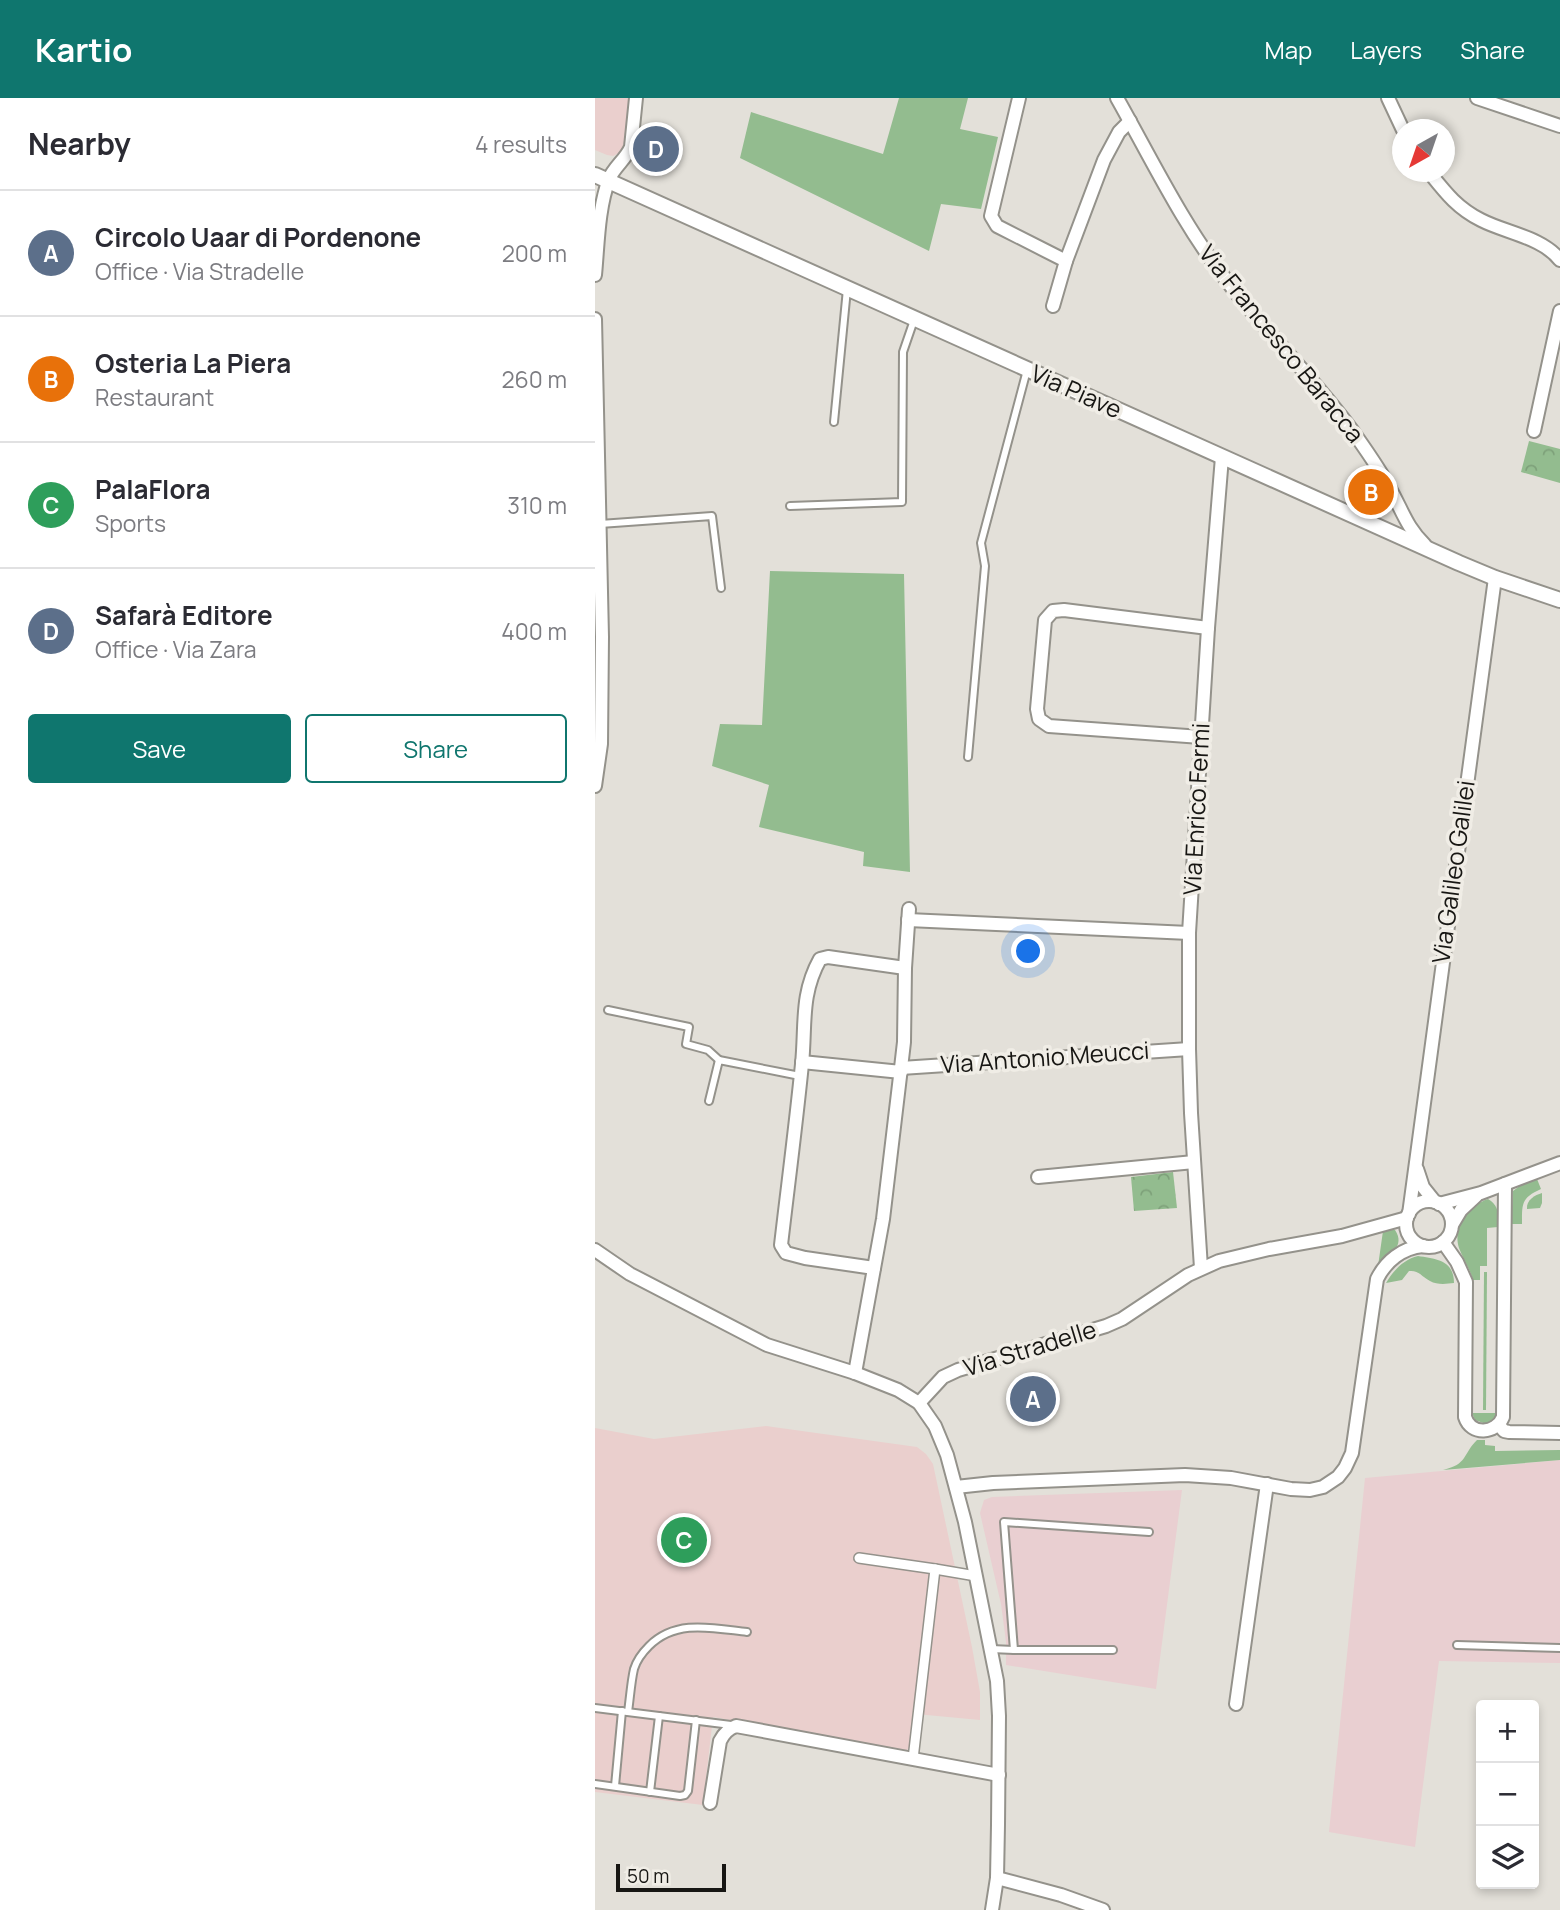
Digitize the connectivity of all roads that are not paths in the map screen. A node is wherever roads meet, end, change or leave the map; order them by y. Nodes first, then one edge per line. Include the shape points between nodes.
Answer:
1 (636, 98) edge
2 (1020, 98) edge
3 (1117, 98) edge
4 (1388, 98) edge
5 (1477, 98) edge
6 (1515, 104) edge
7 (1398, 119) edge
8 (1130, 121) junction
9 (1560, 126) edge
10 (602, 178) edge
11 (1437, 182) edge
12 (1560, 260) edge
13 (1066, 261) junction
14 (595, 275) edge
15 (847, 289) junction
16 (1053, 306) dead end
17 (1560, 311) edge
18 (595, 319) edge
19 (914, 319) junction
20 (1027, 370) junction
21 (834, 422) dead end
22 (1534, 431) dead end
23 (1222, 457) junction
24 (790, 506) dead end
25 (600, 524) junction
26 (1428, 549) junction
27 (1495, 578) junction
28 (721, 587) dead end
29 (1560, 600) edge
30 (1208, 628) junction
31 (1201, 737) junction
32 (968, 757) dead end
33 (595, 786) edge
34 (1189, 933) junction
35 (905, 968) junction
36 (608, 1010) dead end
37 (1189, 1049) junction
38 (719, 1060) junction
39 (802, 1062) junction
40 (901, 1070) junction
41 (800, 1076) junction
42 (709, 1101) dead end
43 (1194, 1162) junction
44 (1560, 1163) edge
45 (1416, 1165) junction
46 (1038, 1177) dead end
47 (1505, 1184) junction
48 (1481, 1193) junction
49 (1437, 1203) junction
50 (1408, 1216) junction
51 (1452, 1225) junction
52 (1443, 1242) junction
53 (1423, 1246) junction
54 (595, 1250) edge
55 (874, 1268) junction
56 (1201, 1268) junction
57 (855, 1373) junction
58 (919, 1403) junction
59 (1499, 1425) junction
60 (1560, 1433) edge
61 (1267, 1485) junction
62 (956, 1487) junction
63 (1149, 1532) dead end
64 (859, 1558) dead end
65 (935, 1569) junction
66 (977, 1576) junction
67 (747, 1632) dead end
68 (1457, 1645) dead end
69 (991, 1648) junction
70 (1560, 1648) edge
71 (1014, 1650) junction
72 (1113, 1650) dead end
73 (1236, 1704) dead end
74 (595, 1708) edge
75 (625, 1711) junction
76 (659, 1716) junction
77 (696, 1720) junction
78 (736, 1726) junction
79 (913, 1759) junction
80 (999, 1775) junction
81 (595, 1784) edge
82 (615, 1786) junction
83 (650, 1792) junction
84 (710, 1803) dead end
85 (997, 1878) junction
86 (992, 1910) edge
87 (1103, 1910) edge

1 - 10 street via 631,147
2 - 13 street via 991,216 997,226
3 - 8 street, Via Francesco Baracca
4 - 7 street
5 - 6 street
6 - 9 street
8 - 13 street via 1104,160
8 - 26 street, Via Francesco Baracca via 1176,205 1226,281 1355,434 1389,486 1405,522
10 - 14 street
10 - 15 street, Via Piave
11 - 12 street via 1479,219 1546,246
13 - 16 street
15 - 19 street, Via Piave
15 - 21 lane
17 - 22 street
18 - 25 street
19 - 20 street, Via Piave
19 - 24 lane via 903,352 902,502
20 - 23 street, Via Piave
20 - 32 lane via 981,543 985,566
23 - 26 street, Via Piave
23 - 30 street, Via Enrico Fermi
25 - 28 lane via 712,516
25 - 33 street via 601,744
26 - 27 street, Via Piave
27 - 29 street, Via Piave
27 - 45 street, Via Galileo Galilei
30 - 31 street, Via Enrico Fermi
30 - 31 street via 1053,611 1045,620 1037,709 1039,719 1049,726
31 - 34 street, Via Enrico Fermi
34 - 35 street via 908,914
34 - 37 street, Via Enrico Fermi
35 - 39 street via 820,959 811,975 803,1019
35 - 40 street
36 - 38 lane via 689,1027 686,1044 708,1050
37 - 40 street, Via Antonio Meucci
37 - 43 street, Via Enrico Fermi
38 - 41 lane
38 - 42 lane
39 - 40 street, Via Antonio Meucci
39 - 41 street
40 - 55 street
41 - 55 street via 781,1245 786,1253 805,1258
43 - 46 street
43 - 56 street, Via Enrico Fermi
44 - 47 street
45 - 49 street via 1423,1187
45 - 50 street, Via Galileo Galilei
47 - 48 street
47 - 59 street via 1503,1417
48 - 49 street
48 - 51 street
49 - 50 street via 1418,1204
49 - 51 street
50 - 53 street via 1408,1233
50 - 56 street, Via Stradelle
51 - 52 street
52 - 53 street
52 - 59 street via 1466,1282 1467,1422 1476,1430
53 - 61 street via 1398,1254 1377,1279 1352,1453 1345,1468 1332,1482 1315,1489
54 - 57 street via 630,1274 767,1345
55 - 57 street
56 - 58 street, Via Stradelle via 1106,1326 943,1377
57 - 58 street
58 - 62 street via 941,1440
59 - 60 street via 1509,1432
61 - 62 street via 1185,1475
61 - 73 street
62 - 66 street
63 - 71 lane via 1005,1522
64 - 65 street
65 - 66 street
65 - 79 street
66 - 69 street
67 - 75 lane via 691,1627 658,1637 635,1665
68 - 70 lane
69 - 71 lane
69 - 80 street via 997,1681
71 - 72 lane
74 - 75 lane
75 - 76 lane
75 - 82 lane
76 - 77 lane
76 - 83 lane
77 - 78 lane
77 - 83 lane via 688,1791 680,1796
78 - 79 street
78 - 84 street via 720,1741
79 - 80 street
80 - 85 street
81 - 82 lane
82 - 83 lane
85 - 86 street
85 - 87 street

